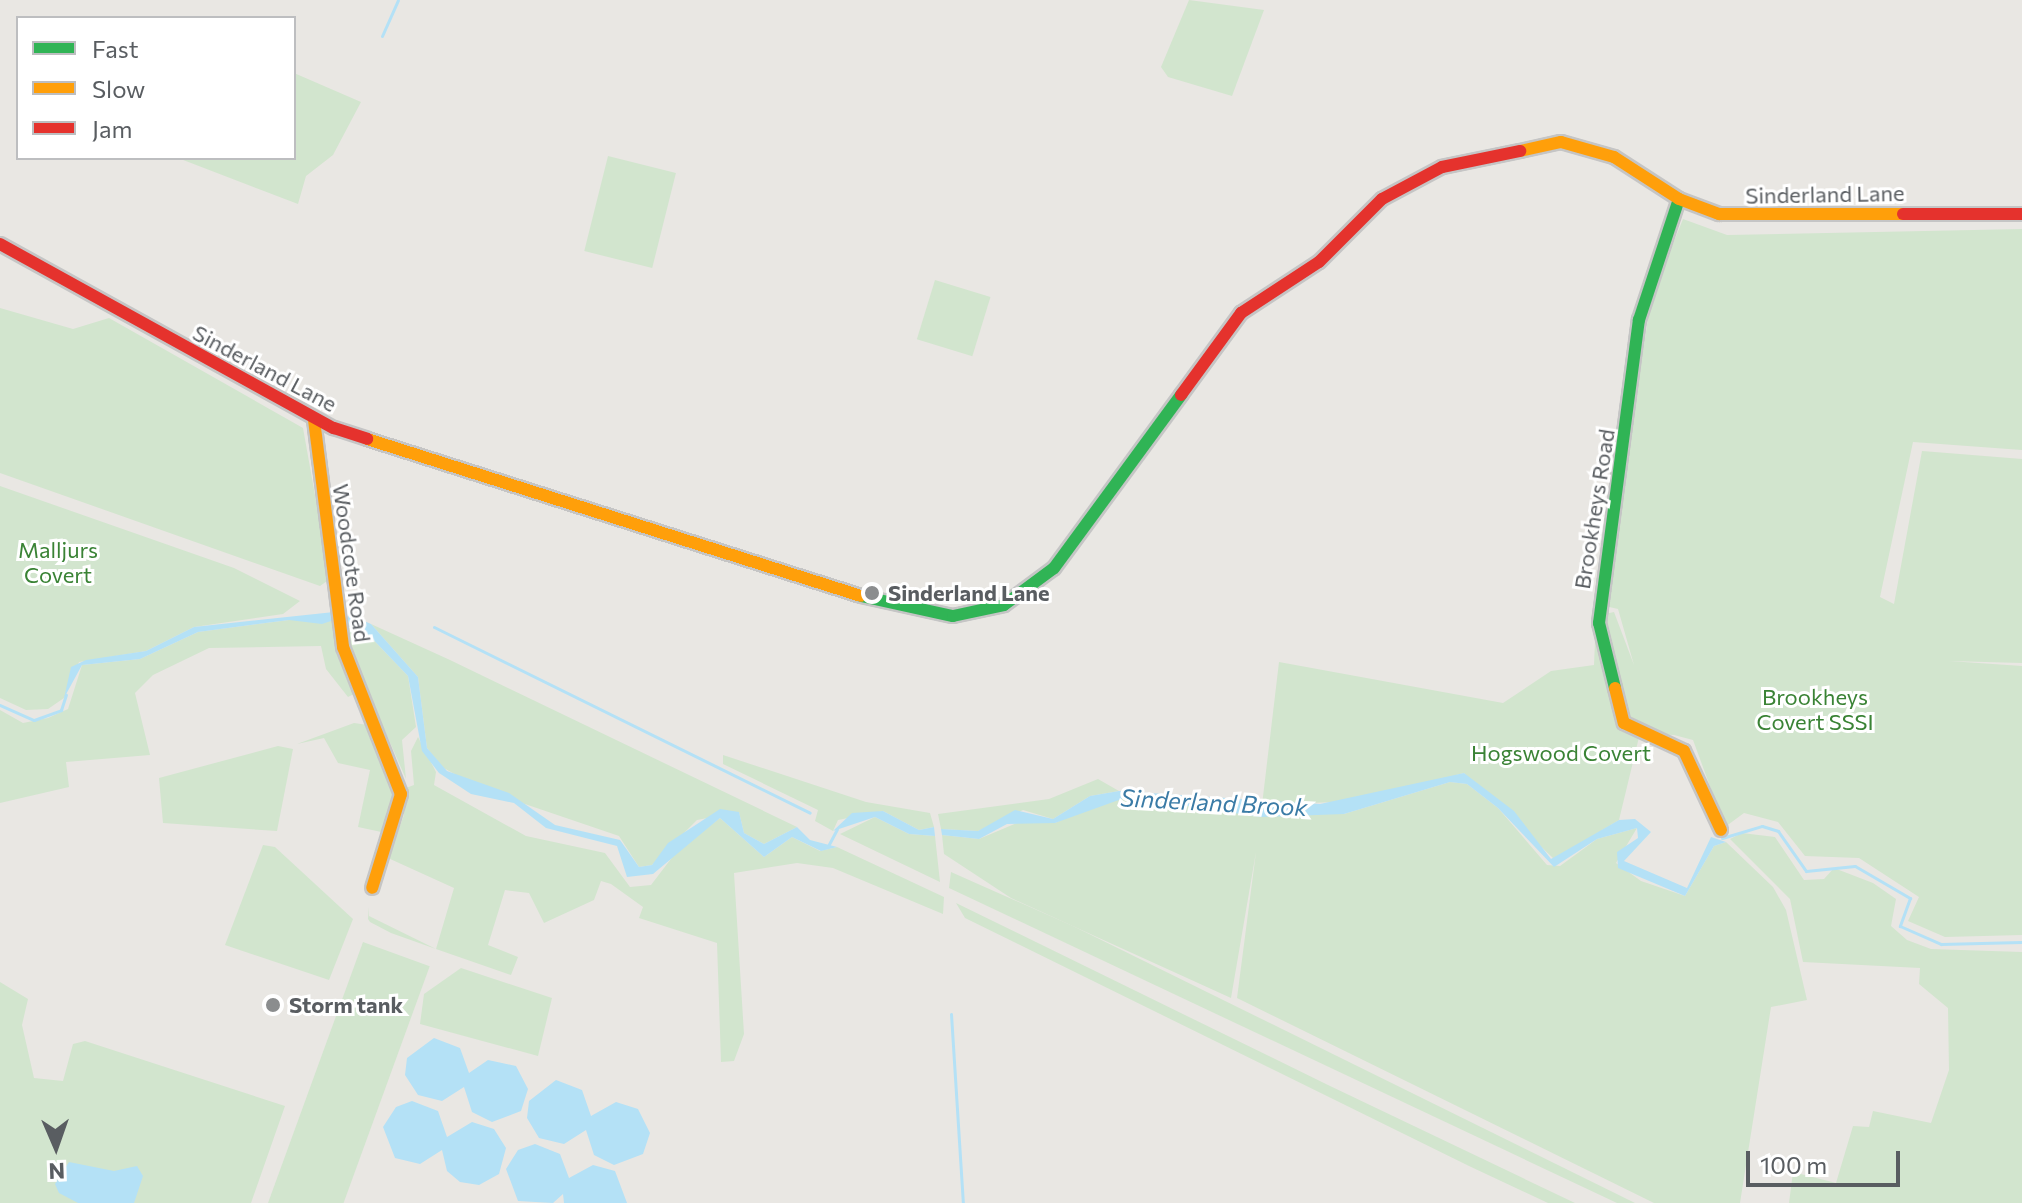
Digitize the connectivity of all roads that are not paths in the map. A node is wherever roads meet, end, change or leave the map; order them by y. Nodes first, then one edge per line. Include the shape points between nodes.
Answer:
1 (1679, 199) junction
2 (2022, 214) edge
3 (0, 244) edge
4 (314, 420) junction
5 (1721, 830) dead end
6 (372, 888) dead end

1 - 2 street, Sinderland Lane via 1750,217
1 - 4 street, Sinderland Lane via 1614,157 1561,142 1467,159 1393,191 1319,262 1241,313 1054,568 1020,596 974,615 886,604
1 - 5 street, Brookheys Road via 1639,320 1599,623 1624,723 1684,751
3 - 4 street, Sinderland Lane
4 - 6 street, Woodcote Road via 342,636 401,794

